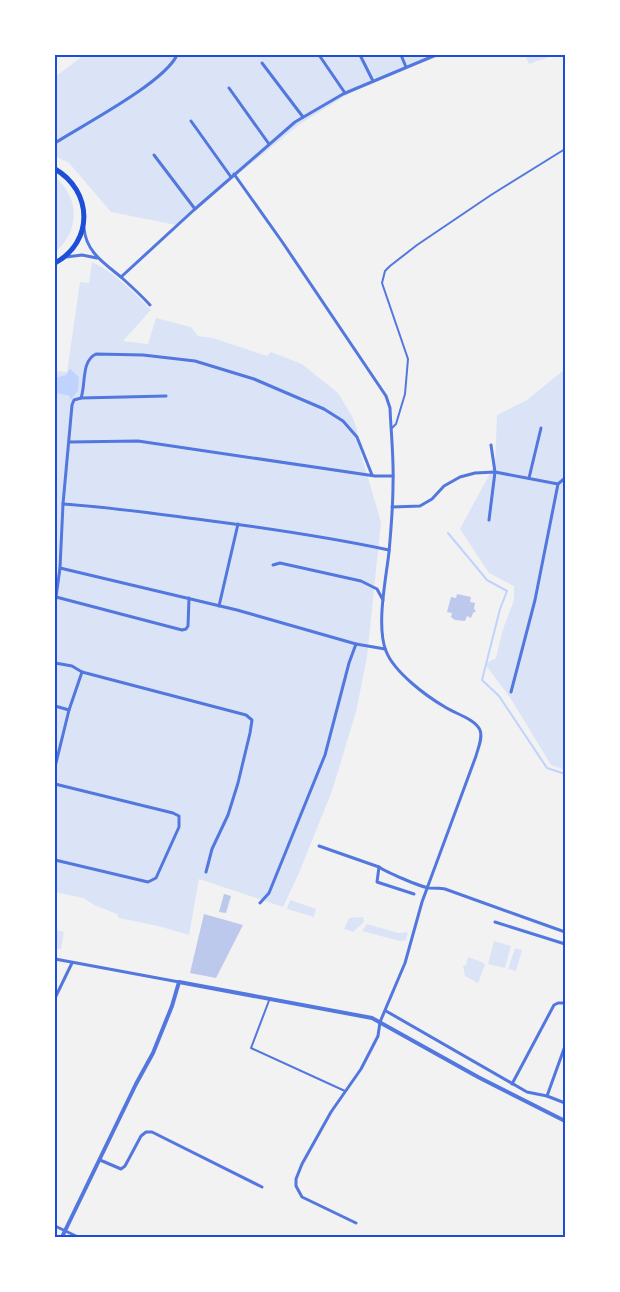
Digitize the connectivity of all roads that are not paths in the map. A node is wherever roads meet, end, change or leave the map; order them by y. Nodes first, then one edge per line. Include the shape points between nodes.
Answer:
1 (177, 55) edge
2 (319, 55) edge
3 (360, 55) edge
4 (401, 55) edge
5 (436, 55) edge
6 (262, 63) dead end
7 (406, 67) junction
8 (373, 81) junction
9 (230, 88) dead end
10 (345, 93) junction
11 (302, 117) junction
12 (191, 121) dead end
13 (55, 143) edge
14 (269, 144) junction
15 (565, 150) edge
16 (154, 155) dead end
17 (55, 169) edge
18 (232, 176) junction
19 (195, 209) junction
20 (83, 225) junction
21 (63, 258) junction
22 (98, 258) junction
23 (55, 263) edge
24 (121, 277) junction
25 (150, 304) dead end
26 (166, 396) dead end
27 (81, 398) junction
28 (541, 428) dead end
29 (391, 430) junction
30 (70, 442) junction
31 (491, 445) dead end
32 (495, 472) junction
33 (372, 475) junction
34 (393, 476) junction
35 (529, 478) junction
36 (565, 478) edge
37 (558, 484) junction
38 (63, 504) junction
39 (392, 507) junction
40 (489, 520) dead end
41 (238, 524) junction
42 (389, 550) junction
43 (272, 565) dead end
44 (60, 568) junction
45 (56, 597) edge
46 (189, 598) junction
47 (383, 601) junction
48 (55, 604) edge
49 (219, 606) junction
50 (356, 644) junction
51 (385, 649) junction
52 (55, 663) edge
53 (82, 672) junction
54 (511, 692) dead end
55 (55, 706) edge
56 (69, 710) junction
57 (55, 767) edge
58 (55, 784) edge
59 (319, 846) dead end
60 (55, 860) edge
61 (379, 867) junction
62 (206, 872) dead end
63 (427, 888) junction
64 (414, 894) dead end
65 (260, 903) dead end
66 (495, 922) dead end
67 (565, 932) edge
68 (565, 944) edge
69 (55, 959) edge
70 (72, 963) junction
71 (178, 982) junction
72 (55, 998) edge
73 (270, 998) junction
74 (565, 1002) edge
75 (386, 1011) junction
76 (380, 1022) junction
77 (565, 1046) edge
78 (512, 1084) junction
79 (345, 1091) junction
80 (547, 1096) junction
81 (565, 1103) edge
82 (565, 1121) edge
83 (100, 1160) junction
84 (262, 1187) dead end
85 (356, 1223) dead end
86 (55, 1226) edge
87 (66, 1231) junction
88 (62, 1237) edge
89 (78, 1237) edge

1 - 13 street via 173,63 140,91
2 - 10 street
3 - 8 street
4 - 7 street
5 - 7 street
6 - 11 street
7 - 8 street
8 - 10 street
9 - 14 street
10 - 11 street
11 - 14 street
12 - 18 street
14 - 18 street
15 - 29 lane via 425,239 385,271 382,283 408,359 405,394
16 - 19 street
17 - 20 main road via 78,192 84,211
18 - 19 street
18 - 29 street via 283,243 386,396
19 - 24 street
20 - 21 main road via 76,243
20 - 22 street via 86,241
21 - 22 street via 78,254
21 - 23 main road
22 - 24 street
24 - 25 street
26 - 27 street
27 - 30 street via 74,400 72,405
27 - 33 street via 87,363 96,354 143,355 195,362 254,379 324,409 343,421 358,437
28 - 35 street
29 - 34 street
30 - 33 street via 138,441
30 - 38 street
31 - 32 street
32 - 35 street
32 - 39 street via 475,472 460,477 420,506
32 - 40 street
33 - 34 street
34 - 39 street
35 - 37 street
36 - 37 street
37 - 54 street via 535,600
38 - 41 street
38 - 44 street
39 - 42 street
41 - 42 street
41 - 49 street
42 - 47 street
43 - 47 street via 280,562 362,581 377,589
44 - 45 street
44 - 46 street
45 - 46 street via 182,630 188,626
45 - 48 street
46 - 49 street
47 - 51 street
49 - 50 street
50 - 51 street
50 - 65 street via 348,663 325,755 269,893
51 - 63 street via 389,658 414,685 475,724 480,731 478,750
52 - 53 street via 72,666
53 - 56 street
53 - 62 street via 246,715 252,720 238,783
55 - 56 street
56 - 57 street
58 - 60 street via 173,813 179,816 179,827 156,878 148,882
59 - 61 street
61 - 63 street
61 - 64 street via 377,882
63 - 67 street via 445,889
63 - 75 street via 405,963
66 - 68 street
69 - 70 street
70 - 71 street
70 - 72 street
71 - 73 street
71 - 83 street via 153,1053
73 - 76 street
73 - 79 lane via 250,1048
74 - 78 street via 554,1005
75 - 76 street
75 - 78 street
76 - 79 street via 378,1036
76 - 82 street
77 - 80 street
78 - 80 street via 527,1092
79 - 85 street via 302,1164 296,1186 302,1197
80 - 81 street
83 - 84 street via 121,1169 141,1136 152,1132
83 - 87 street
86 - 87 street
87 - 88 street
87 - 89 street

